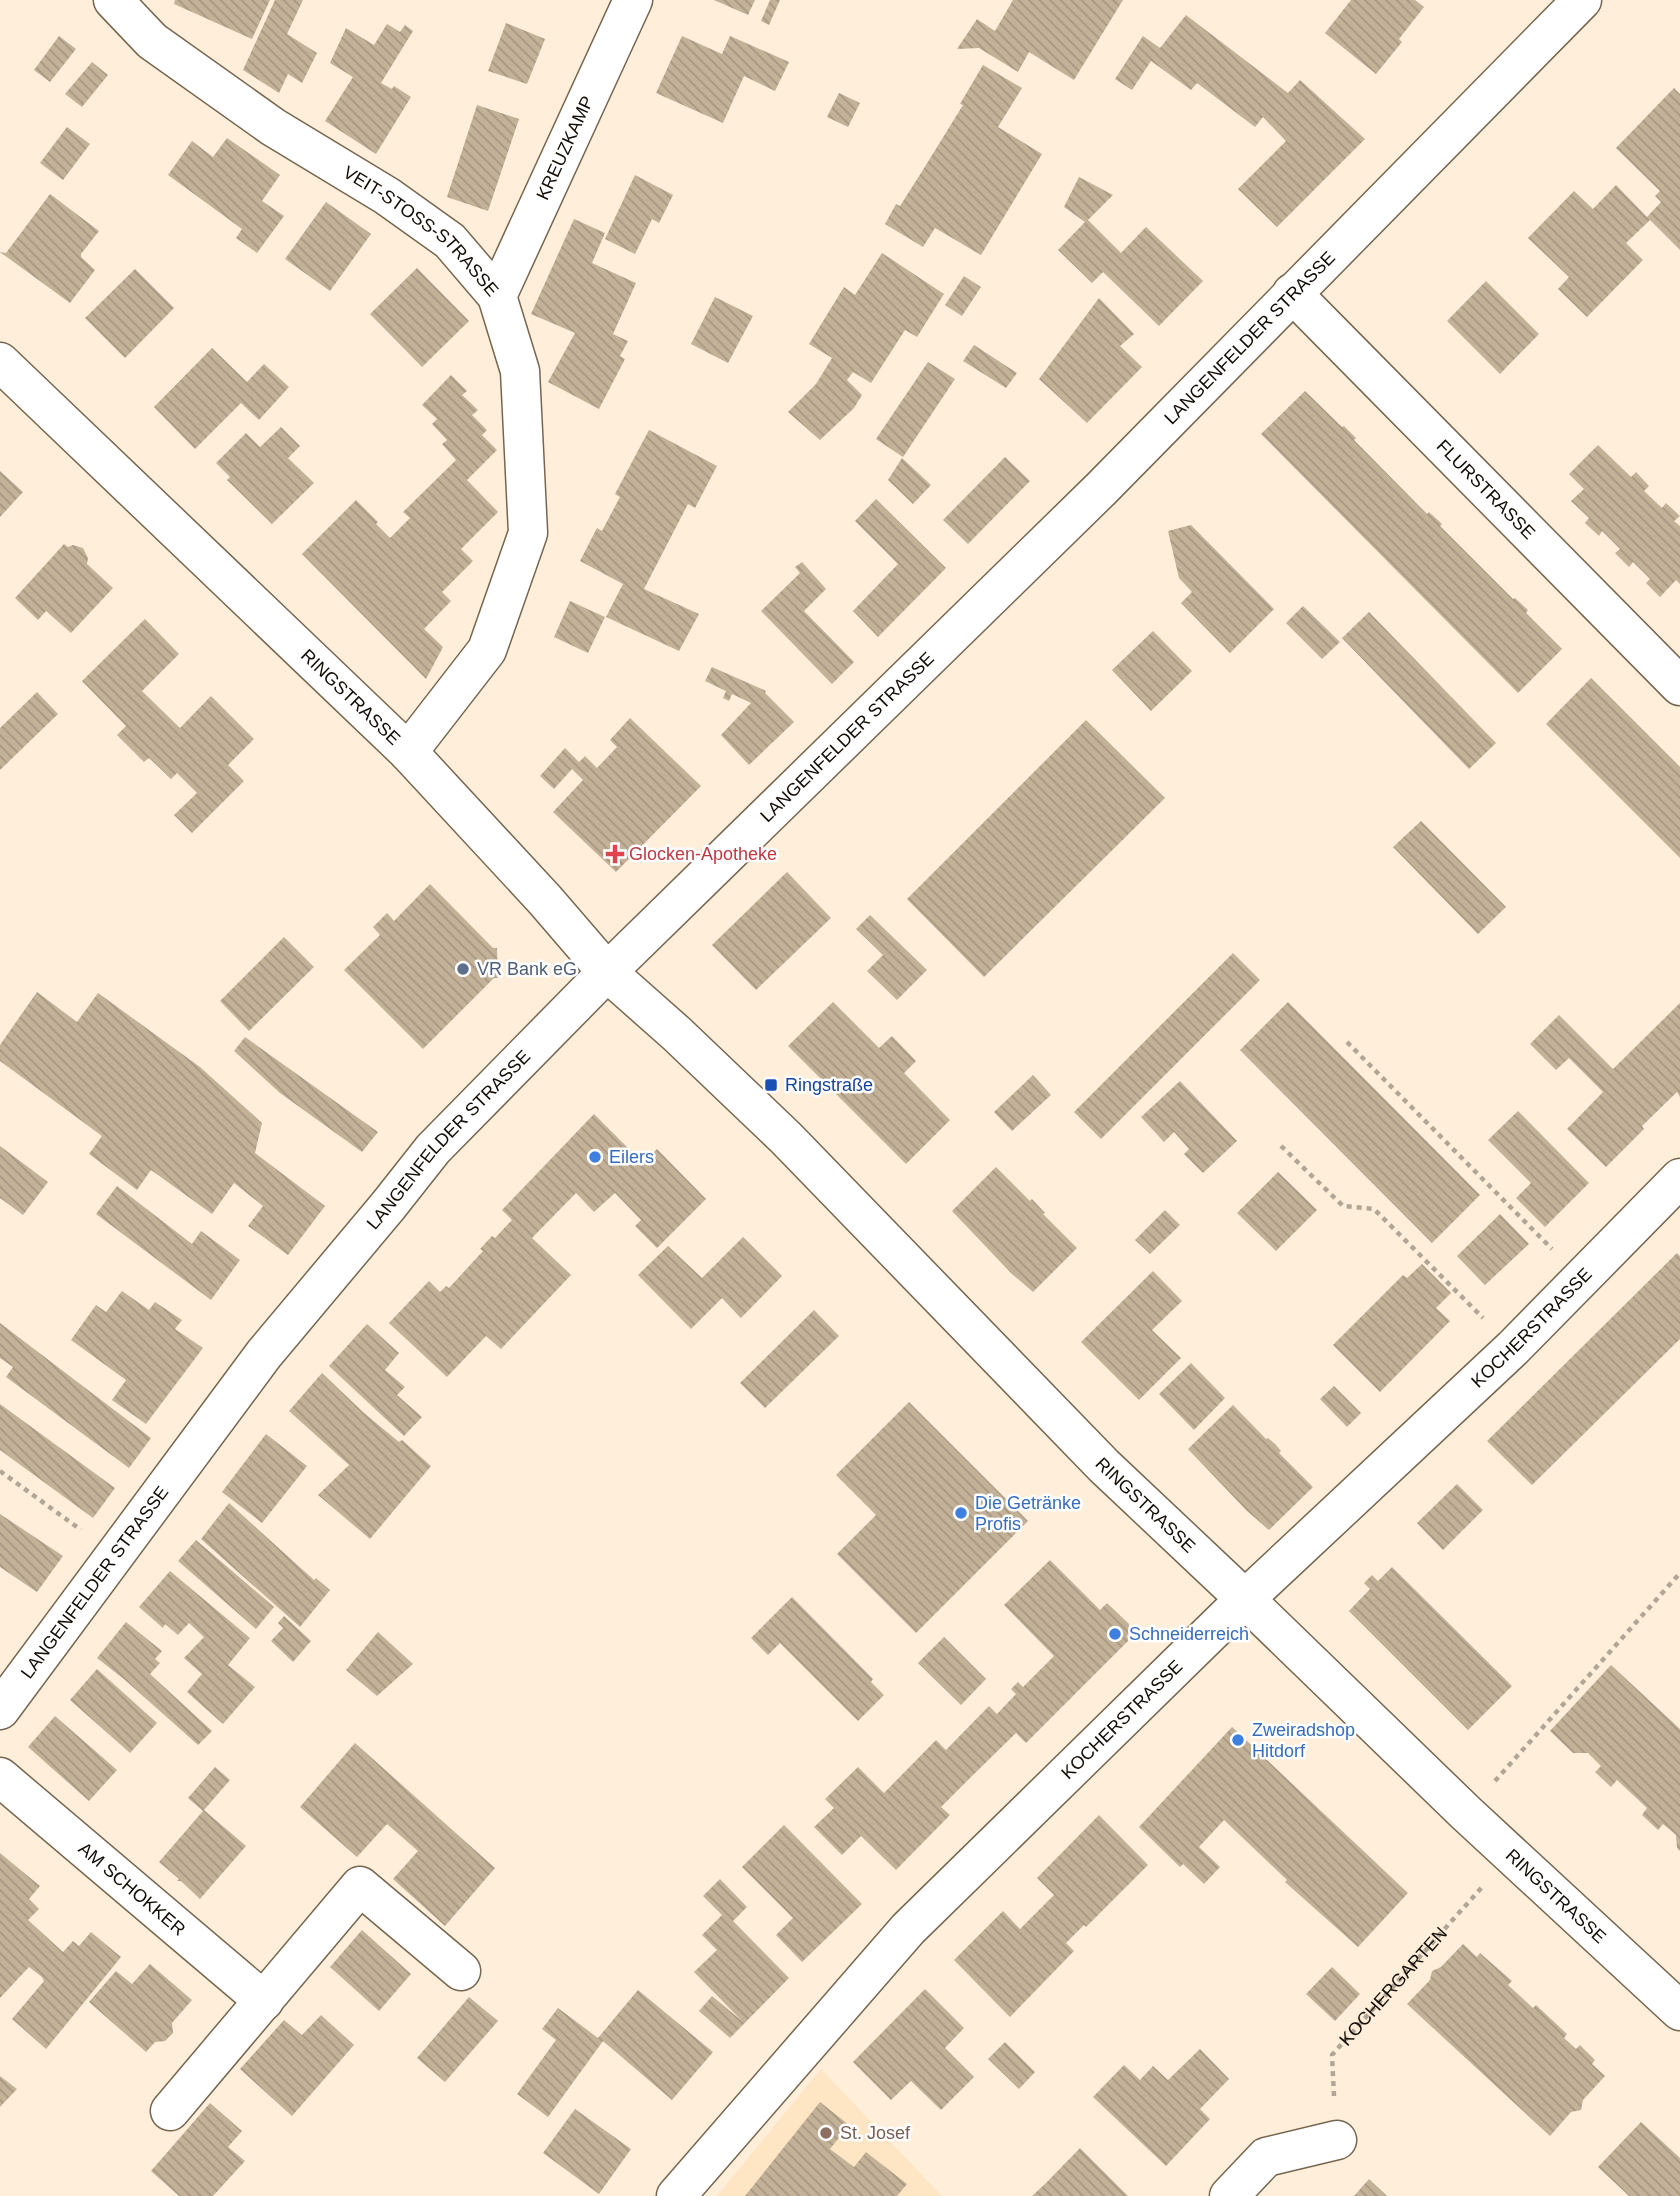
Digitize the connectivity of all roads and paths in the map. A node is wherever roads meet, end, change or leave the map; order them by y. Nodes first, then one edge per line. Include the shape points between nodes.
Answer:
1 (113, 0) edge
2 (633, 0) edge
3 (1582, 0) edge
4 (1292, 293) junction
5 (497, 296) junction
6 (0, 362) edge
7 (1680, 686) edge
8 (408, 752) junction
9 (607, 972) junction
10 (1347, 1042) dead end
11 (1281, 1146) dead end
12 (1680, 1178) edge
13 (1582, 1279) junction
14 (1513, 1348) junction
15 (0, 1471) edge
16 (87, 1534) dead end
17 (1680, 1573) edge
18 (1245, 1599) junction
19 (0, 1710) edge
20 (0, 1777) edge
21 (1466, 1813) junction
22 (1511, 1854) junction
23 (461, 1971) dead end
24 (264, 2001) junction
25 (1680, 2011) edge
26 (170, 2111) dead end
27 (1337, 2140) joint
28 (676, 2196) edge
29 (1229, 2196) edge

1 - 5 street, VEIT-STOSS-STRASSE via 163,49 273,127 387,196 450,241
2 - 5 street, KREUZKAMP
3 - 4 street, LANGENFELDER STRASSE
4 - 7 street, FLURSTRASSE
4 - 9 street, LANGENFELDER STRASSE via 1101,489
5 - 8 street, VEIT-STOSS-STRASSE via 520,371 528,533 488,650
6 - 8 street, RINGSTRASSE
8 - 9 street, RINGSTRASSE
9 - 18 street, RINGSTRASSE via 786,1138 1104,1466
9 - 19 street, LANGENFELDER STRASSE via 433,1149 264,1354
10 - 13 path
11 - 14 path via 1343,1206 1374,1209
12 - 13 street, KOCHERSTRASSE
13 - 14 street, KOCHERSTRASSE
14 - 18 street, KOCHERSTRASSE
15 - 16 path
17 - 21 path
18 - 21 street, RINGSTRASSE
18 - 28 street, KOCHERSTRASSE via 908,1929
20 - 24 street, AM SCHOKKER
21 - 22 street, RINGSTRASSE
22 - 25 street, RINGSTRASSE
22 - 27 path, KOCHERGARTEN via 1332,2056
23 - 24 street via 360,1886
24 - 26 street
27 - 29 street via 1266,2157

